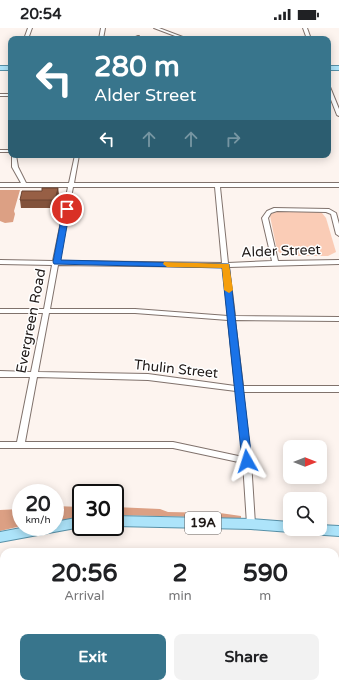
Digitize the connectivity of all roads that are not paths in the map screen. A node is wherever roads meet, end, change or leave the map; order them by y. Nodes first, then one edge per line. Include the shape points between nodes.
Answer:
1 (156, 28) edge
2 (168, 33) junction
3 (166, 36) edge
4 (177, 36) edge
5 (332, 96) joint
6 (339, 96) edge
7 (339, 115) edge
8 (14, 158) edge
9 (76, 158) edge
10 (24, 185) junction
11 (71, 185) junction
12 (217, 185) junction
13 (339, 185) edge
14 (0, 186) edge
15 (339, 234) edge
16 (0, 262) edge
17 (56, 262) junction
18 (339, 262) edge
19 (275, 263) junction
20 (226, 265) junction
21 (0, 311) edge
22 (47, 311) junction
23 (232, 318) junction
24 (339, 319) edge
25 (0, 374) edge
26 (34, 374) junction
27 (239, 389) junction
28 (339, 389) edge
29 (0, 445) edge
30 (20, 445) junction
31 (247, 461) junction
32 (124, 521) edge
33 (251, 524) junction
34 (283, 526) edge
35 (327, 530) edge
36 (339, 531) edge
37 (12, 534) edge
38 (0, 537) edge

1 - 2 street
2 - 3 street
2 - 4 street
5 - 6 street
5 - 7 street
8 - 10 street via 15,167
9 - 11 street, Evergreen Road
10 - 11 street
10 - 14 street
11 - 12 street
11 - 17 street, Evergreen Road
12 - 13 street
12 - 20 street
15 - 19 street via 333,213 327,210 276,209 269,212 265,218
16 - 17 street, Alder Street
17 - 20 street, Alder Street
17 - 22 street, Evergreen Road
18 - 19 street, Alder Street
19 - 20 street, Alder Street
20 - 23 street
21 - 22 street
22 - 23 street via 135,312
22 - 26 street, Evergreen Road
23 - 24 street
23 - 27 street
25 - 26 street, Thulin Street
26 - 27 street, Thulin Street via 148,376
26 - 30 street, Evergreen Road
27 - 28 street, Thulin Street
27 - 31 street
29 - 30 street
30 - 31 street via 172,445
31 - 33 street
32 - 33 main road, 19A
33 - 34 main road, 19A
35 - 36 main road
37 - 38 main road

